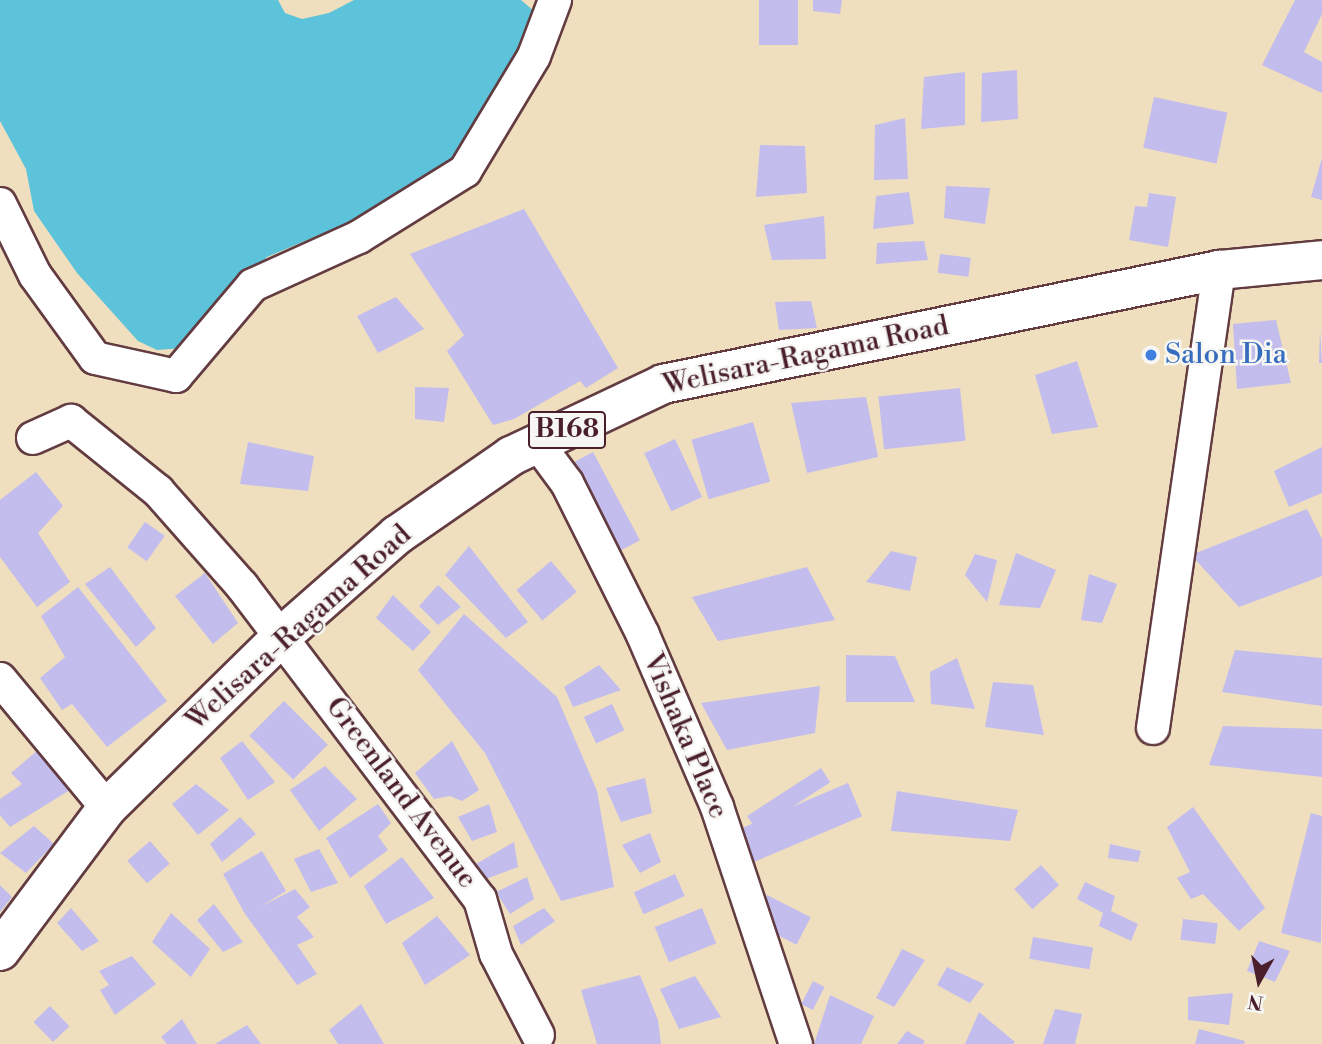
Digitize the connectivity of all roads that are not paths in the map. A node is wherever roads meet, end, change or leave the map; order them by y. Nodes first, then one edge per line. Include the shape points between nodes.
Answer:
1 (555, 0) edge
2 (0, 204) edge
3 (1322, 260) edge
4 (1219, 270) junction
5 (33, 438) dead end
6 (538, 444) junction
7 (282, 636) junction
8 (0, 679) edge
9 (1153, 728) dead end
10 (107, 808) junction
11 (0, 951) edge
12 (538, 1035) dead end
13 (796, 1044) edge

1 - 2 street via 534,56 465,172 359,237 253,285 176,376 95,358 35,275
3 - 4 main road, Welisara-Ragama Road / B168
4 - 6 main road, Welisara-Ragama Road / B168 via 663,384
4 - 9 street
5 - 7 street, Greenland Avenue via 71,421 139,475 167,500
6 - 7 main road, Welisara-Ragama Road / B168 via 511,456 397,535
6 - 13 street, Vishaka Place via 566,483 637,623 717,807
7 - 10 main road, Welisara-Ragama Road / B168
7 - 12 street, Greenland Avenue via 480,899 496,954
8 - 10 street
10 - 11 main road, Welisara-Ragama Road / B168

